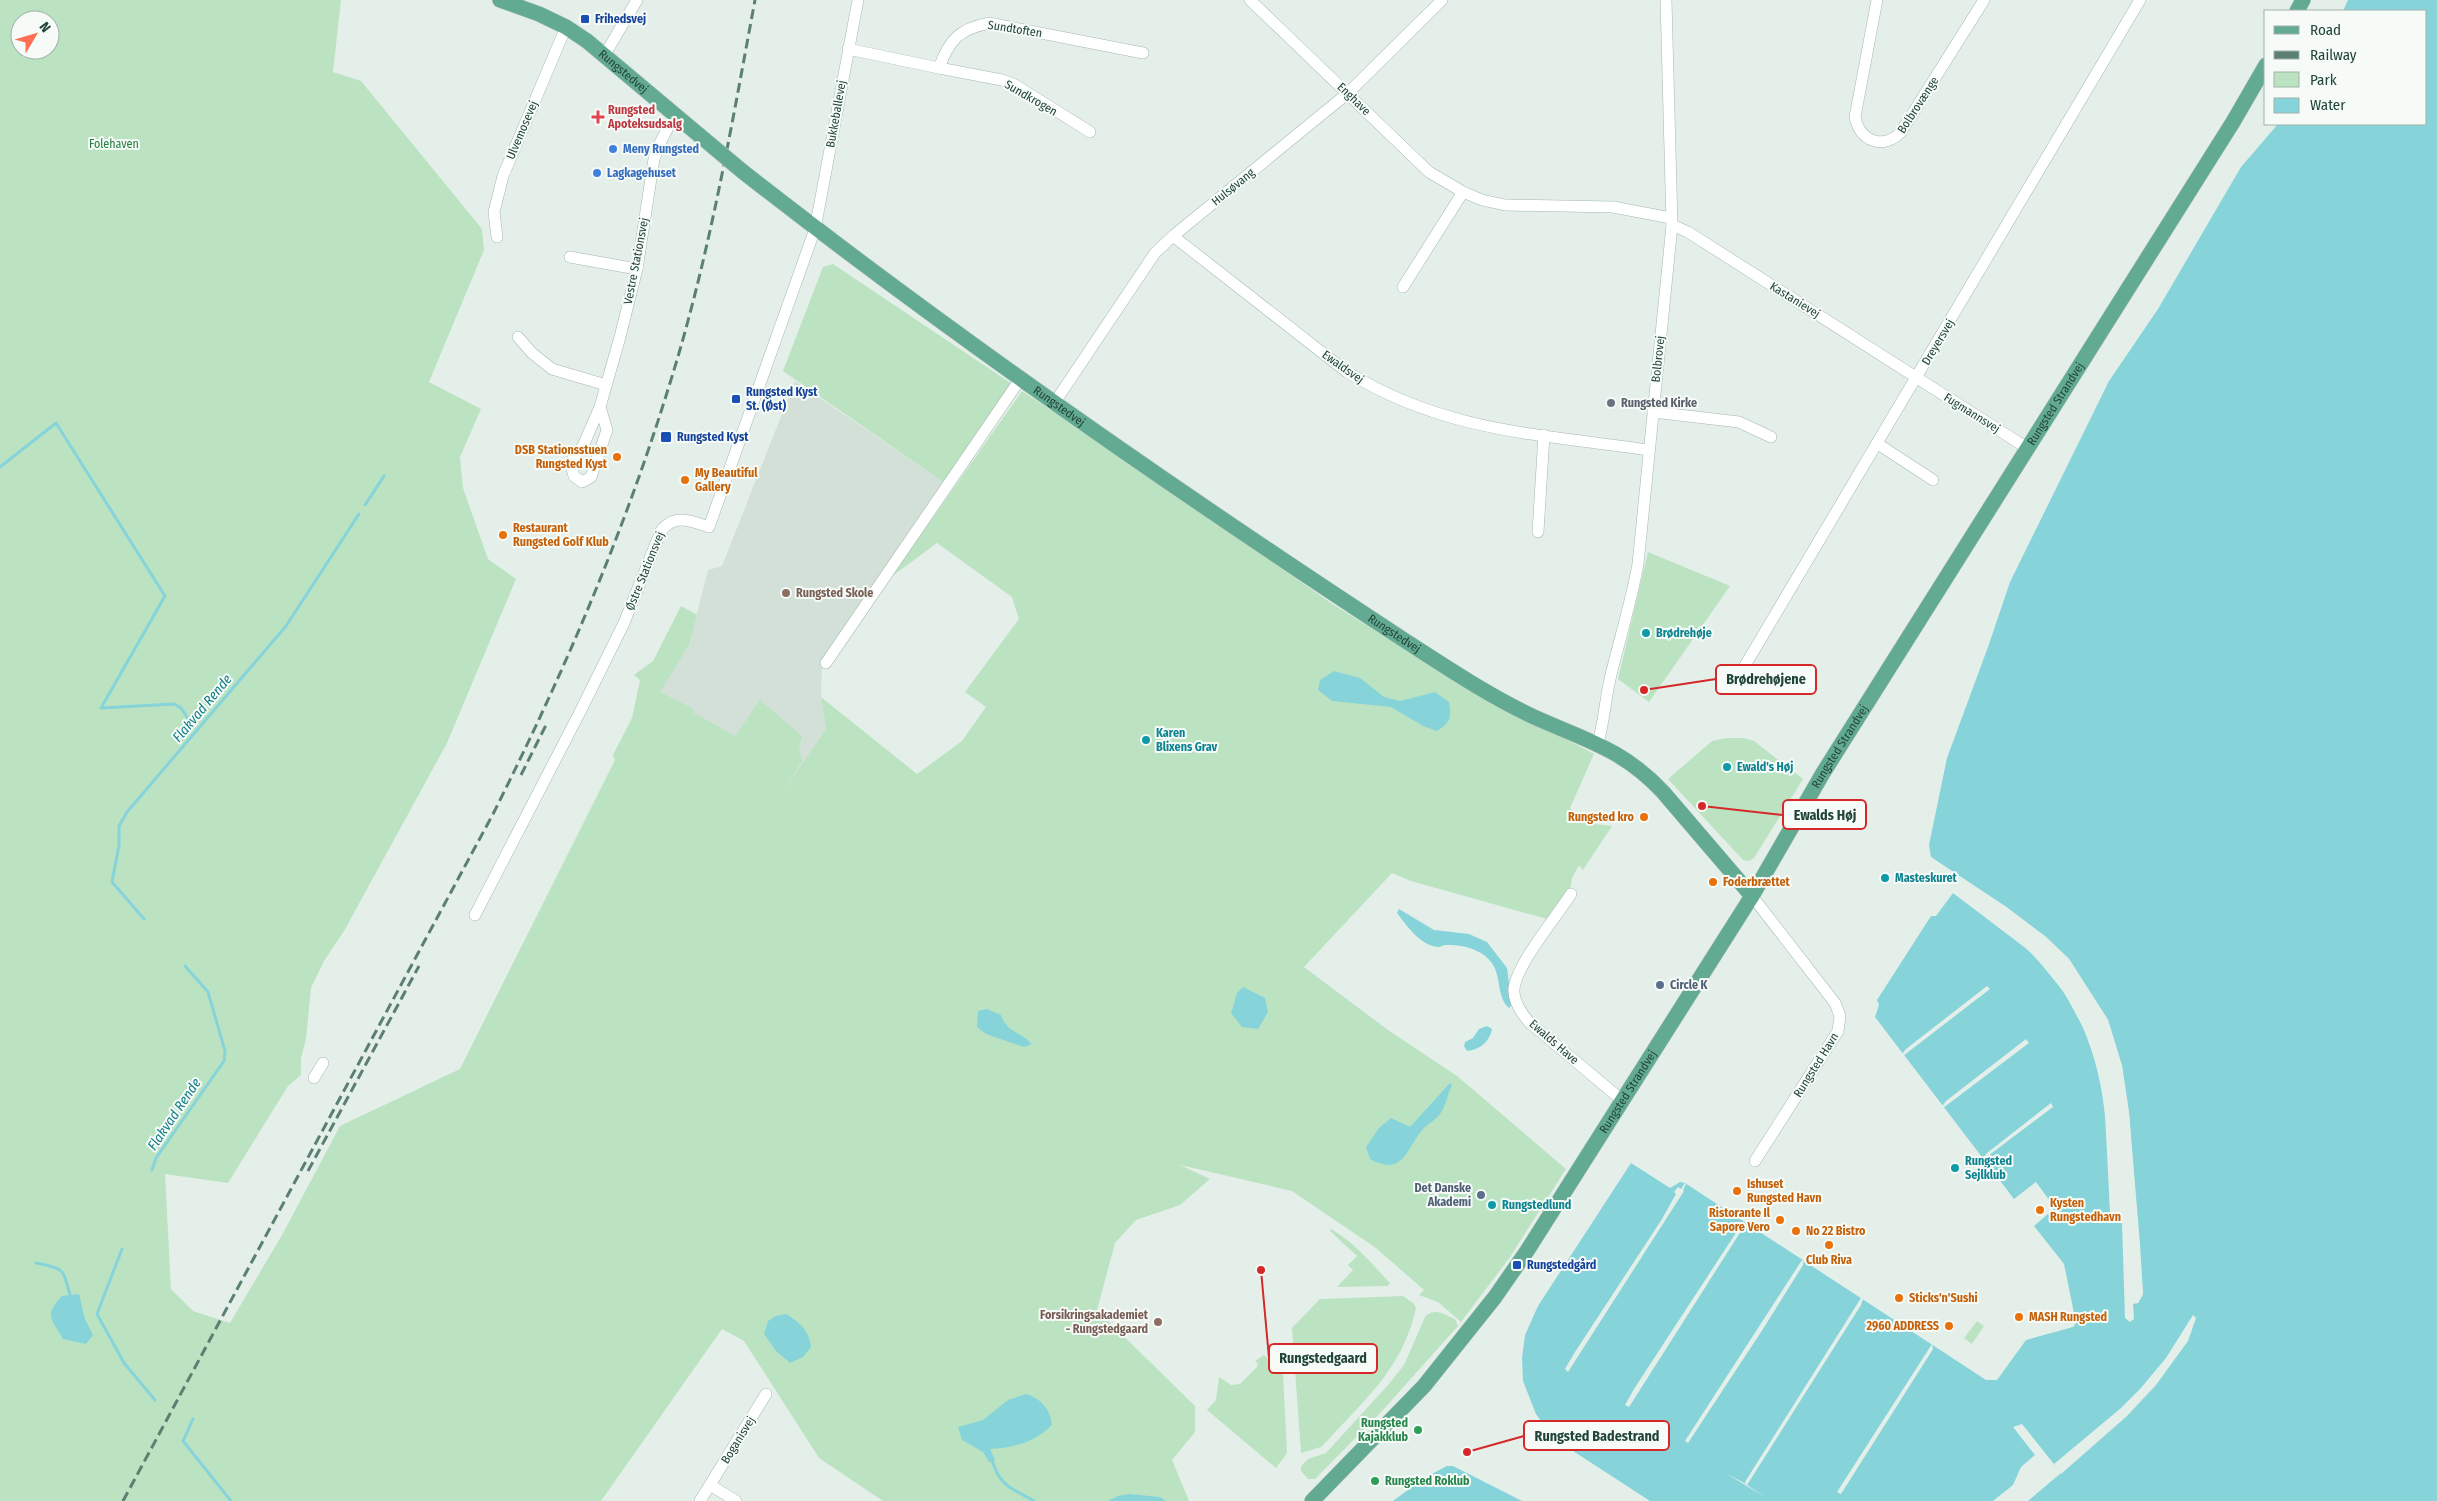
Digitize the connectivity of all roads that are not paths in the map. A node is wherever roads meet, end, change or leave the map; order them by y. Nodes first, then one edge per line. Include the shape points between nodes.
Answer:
1 (500, 0) edge
2 (637, 0) edge
3 (858, 0) edge
4 (1250, 0) edge
5 (1442, 0) edge
6 (1666, 0) edge
7 (1877, 0) edge
8 (1984, 0) edge
9 (2140, 0) edge
10 (566, 27) junction
11 (848, 49) junction
12 (1144, 53) dead end
13 (604, 56) junction
14 (939, 68) junction
15 (2264, 68) edge
16 (1348, 93) junction
17 (674, 116) junction
18 (1090, 132) dead end
19 (1463, 192) junction
20 (1671, 221) junction
21 (815, 229) junction
22 (1173, 236) junction
23 (498, 237) dead end
24 (570, 257) dead end
25 (637, 269) junction
26 (1403, 287) dead end
27 (518, 337) dead end
28 (1021, 378) junction
29 (1917, 378) junction
30 (606, 385) junction
31 (1054, 402) junction
32 (600, 407) junction
33 (1653, 412) junction
34 (1544, 435) junction
35 (1771, 437) dead end
36 (1878, 444) junction
37 (2027, 448) junction
38 (1649, 450) junction
39 (1933, 480) dead end
40 (1538, 532) dead end
41 (826, 663) dead end
42 (1734, 684) dead end
43 (1598, 743) junction
44 (1571, 894) dead end
45 (1752, 896) junction
46 (475, 915) dead end
47 (323, 1063) dead end
48 (314, 1078) dead end
49 (1623, 1101) junction
50 (1755, 1161) dead end
51 (766, 1394) dead end
52 (710, 1485) junction
53 (700, 1501) edge
54 (736, 1501) edge
55 (1312, 1501) edge

1 - 10 main road, Rungstedvej
2 - 13 street
3 - 11 street, Bukkeballevej
4 - 16 street, Enghave
5 - 16 street, Hulsøvang
6 - 20 street, Bolbrovej
7 - 8 street, Bolbrovænge via 1855,117 1860,132 1873,141 1881,142 1896,138 1901,132
9 - 29 street, Dreyersvej
10 - 13 main road, Rungstedvej
10 - 23 street, Ulvemosevej via 503,176 494,212
11 - 14 street
11 - 21 street, Bukkeballevej
12 - 14 street, Sundtoften via 989,23 972,26 957,35 946,48
13 - 17 main road, Rungstedvej
14 - 18 street, Sundkrogen via 1015,85
15 - 37 main road, Rungsted Strandvej
16 - 19 street, Enghave via 1429,172
16 - 22 street, Hulsøvang
17 - 21 main road, Rungstedvej, bridge
17 - 25 street, Vestre Stationsvej via 654,159
19 - 20 street, Enghave via 1505,205 1613,208
19 - 26 street
20 - 29 street, Kastanievej
20 - 33 street, Bolbrovej
21 - 28 main road, Rungstedvej
21 - 46 street, Østre Stationsvej via 710,527 678,519 660,531 624,623
22 - 31 street, Hulsøvang via 1155,253
22 - 34 street, Ewaldsvej via 1348,372 1374,388 1445,417 1486,427
24 - 25 street
25 - 30 street, Vestre Stationsvej
27 - 30 street via 552,369
28 - 31 main road, Rungstedvej
28 - 41 street, Rungstedvej
29 - 36 street, Dreyersvej
29 - 37 street, Fugmannsvej
30 - 32 street, Vestre Stationsvej
31 - 43 main road, Rungstedvej via 1410,644 1533,716
32 - 32 street, Vestre Stationsvej via 571,465 574,476 582,482 591,477 607,430
33 - 35 street via 1738,422
33 - 38 street, Bolbrovej
34 - 38 street, Ewaldsvej
34 - 40 street
36 - 39 street
36 - 42 street, Dreyersvej
37 - 45 main road, Rungsted Strandvej via 1823,773
38 - 43 street, Bolbrovej via 1633,594 1610,680
43 - 45 main road, Rungstedvej via 1624,757 1650,777
44 - 49 street, Ewalds Have via 1518,972 1514,990 1519,1011
45 - 49 main road, Rungsted Strandvej
45 - 50 street, Rungsted Havn via 1835,1003 1840,1024
47 - 48 street
49 - 55 main road, Rungsted Strandvej via 1527,1252 1472,1327 1424,1386
51 - 52 street, Boganisvej
52 - 53 street, Boganisvej
52 - 54 street

